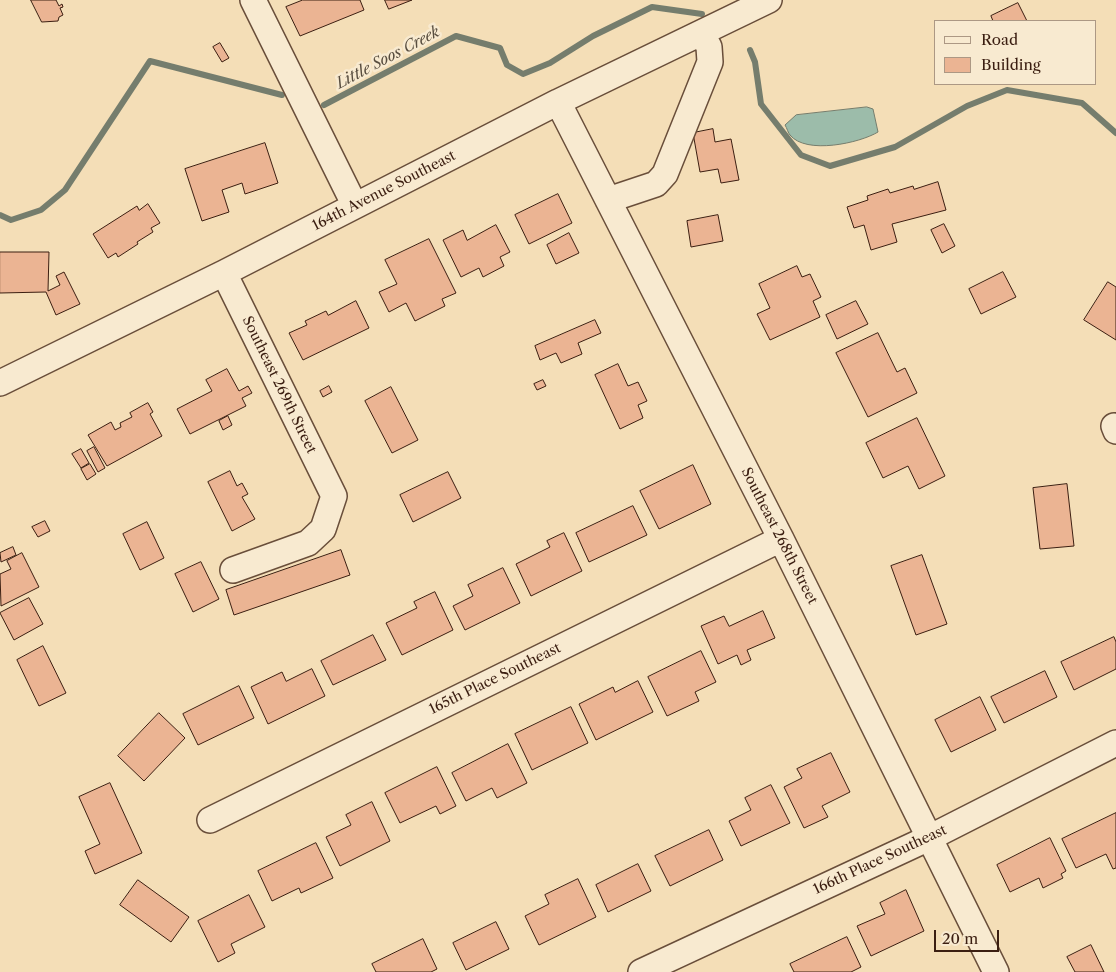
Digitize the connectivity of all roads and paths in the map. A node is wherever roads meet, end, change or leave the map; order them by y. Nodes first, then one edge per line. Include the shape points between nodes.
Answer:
1 (253, 0) edge
2 (769, 0) edge
3 (702, 33) junction
4 (558, 102) junction
5 (608, 200) junction
6 (355, 206) junction
7 (224, 273) junction
8 (0, 384) edge
9 (781, 539) junction
10 (233, 570) dead end
11 (1116, 743) edge
12 (210, 820) dead end
13 (929, 838) junction
14 (641, 972) edge
15 (996, 972) edge

1 - 6 street
2 - 3 street, 164th Avenue Southeast
3 - 4 street, 164th Avenue Southeast
3 - 5 street via 709,48 710,62 665,174 656,184
4 - 5 street, Southeast 268th Street
4 - 6 street, 164th Avenue Southeast
5 - 9 street, Southeast 268th Street
6 - 7 street, 164th Avenue Southeast
7 - 8 street, 164th Avenue Southeast
7 - 10 street, Southeast 269th Street via 334,496 323,529 308,543
9 - 12 street, 165th Place Southeast
9 - 13 street, Southeast 268th Street
11 - 13 street, 166th Place Southeast
13 - 14 street, 166th Place Southeast
13 - 15 street, Southeast 268th Street

